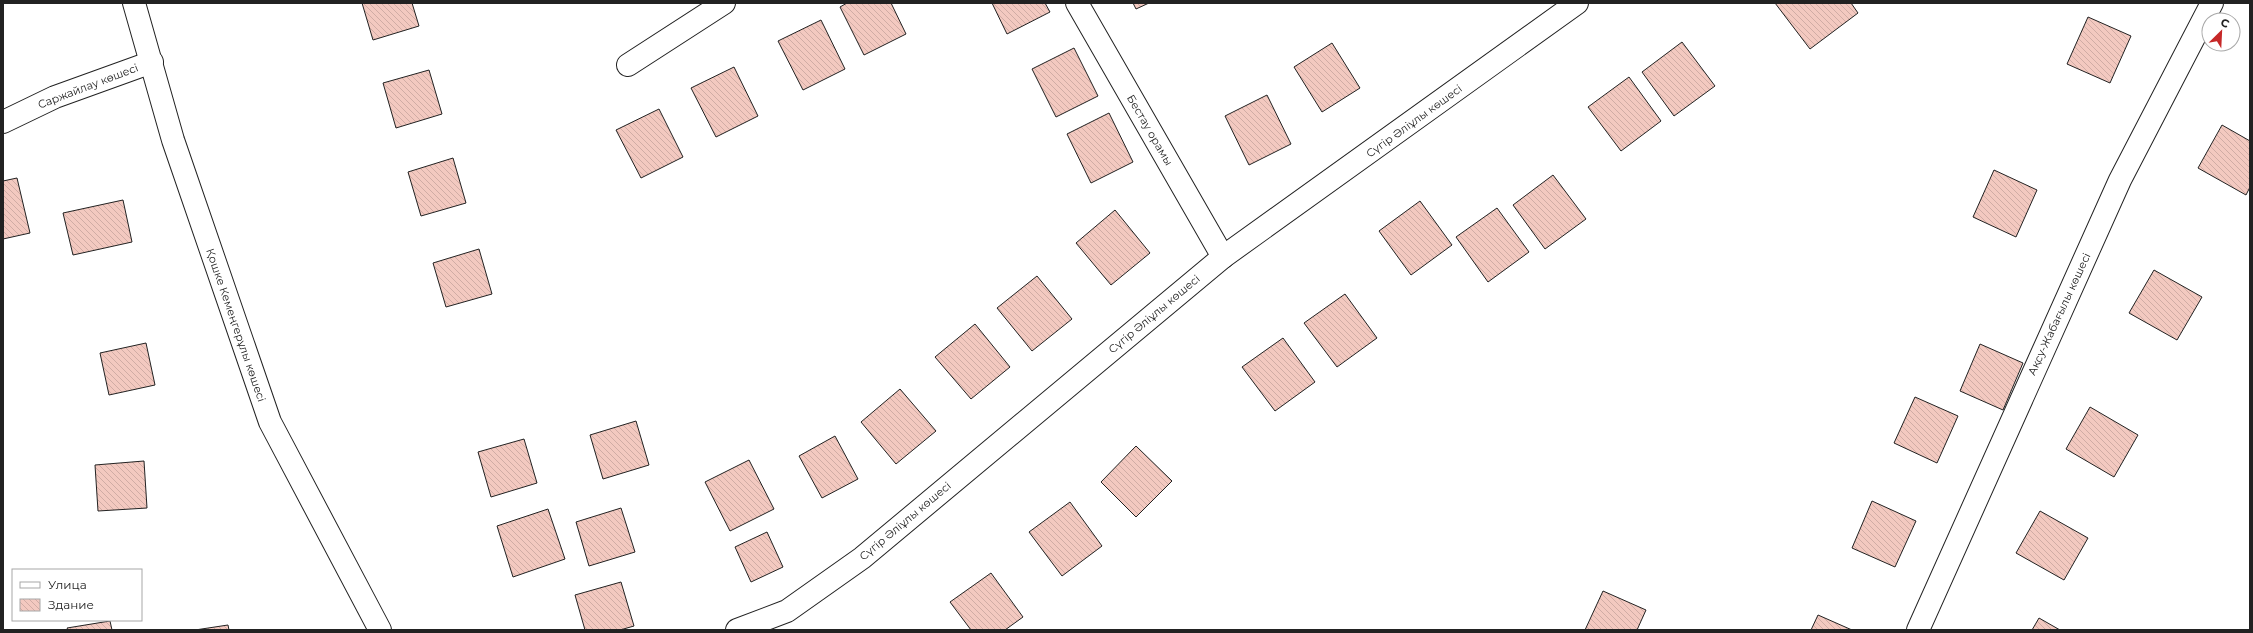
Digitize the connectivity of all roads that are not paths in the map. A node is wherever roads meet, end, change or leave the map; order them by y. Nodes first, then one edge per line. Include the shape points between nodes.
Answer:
1 (134, 3) edge
2 (724, 3) edge
3 (1077, 3) edge
4 (1577, 3) edge
5 (2212, 3) edge
6 (152, 62) junction
7 (628, 65) dead end
8 (3, 122) edge
9 (1223, 258) junction
10 (380, 630) edge
11 (738, 630) edge
12 (1918, 630) edge

1 - 6 street, Қошке Кемеңгерұлы көшесі
2 - 7 street
3 - 9 street, Бестау орамы
4 - 9 street, Сүгір Әліұлы көшесі
5 - 12 street, Ақсу-Жабағылы көшесі via 2120,180
6 - 8 street, Саржайлау көшесі via 55,97
6 - 10 street, Қошке Кемеңгерұлы көшесі via 173,140 270,422
9 - 11 street, Сүгір Әліұлы көшесі via 862,558 787,611

